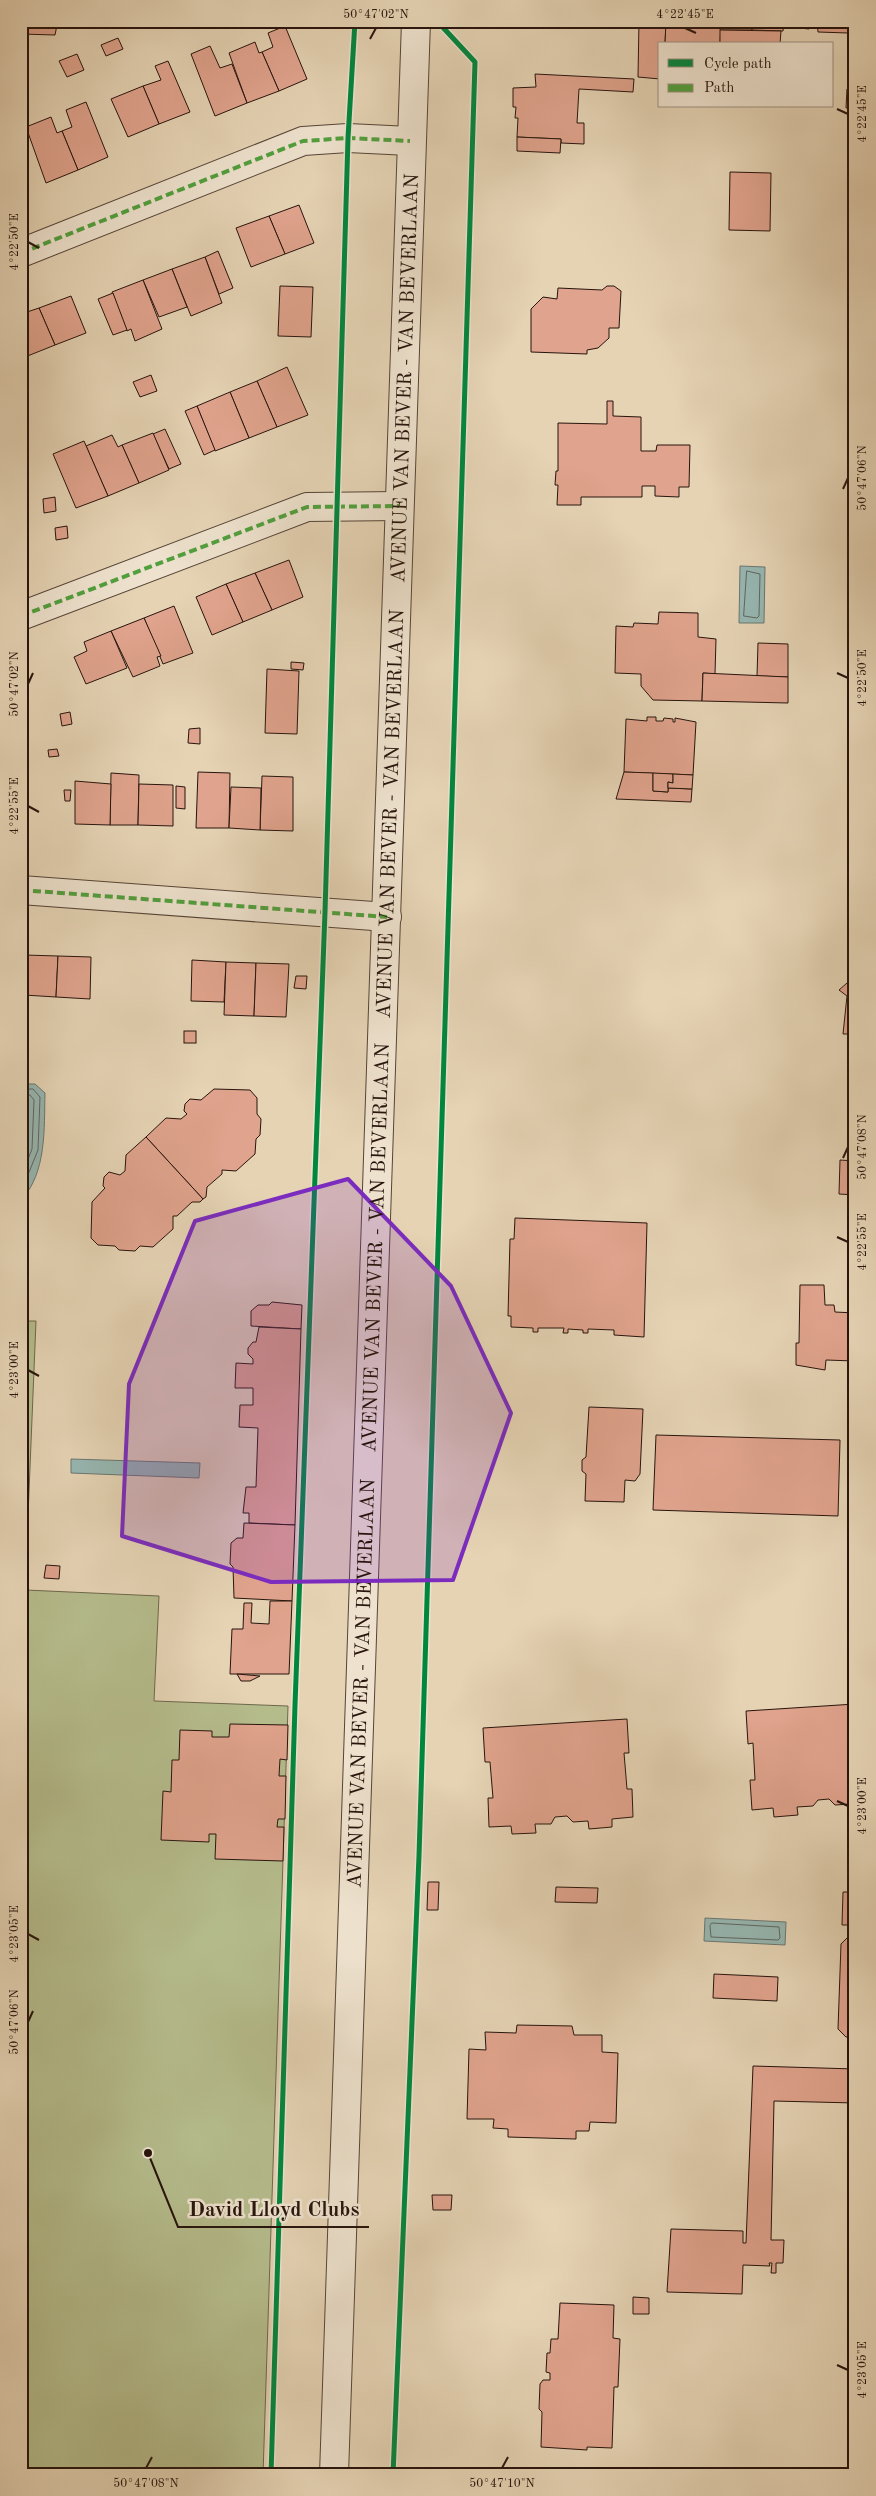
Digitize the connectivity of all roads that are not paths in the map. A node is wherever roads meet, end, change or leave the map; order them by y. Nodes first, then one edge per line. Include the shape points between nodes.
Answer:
1 (416, 21) edge
2 (410, 141) junction
3 (21, 253) edge
4 (399, 506) junction
5 (21, 616) edge
6 (21, 890) edge
7 (387, 917) junction
8 (334, 2475) edge

1 - 2 street, AVENUE VAN BEVER - VAN BEVERLAAN
2 - 3 street via 348,138 303,141
2 - 4 street, AVENUE VAN BEVER - VAN BEVERLAAN
4 - 5 street via 307,507
4 - 7 street, AVENUE VAN BEVER - VAN BEVERLAAN
6 - 7 street
7 - 8 street, AVENUE VAN BEVER - VAN BEVERLAAN

